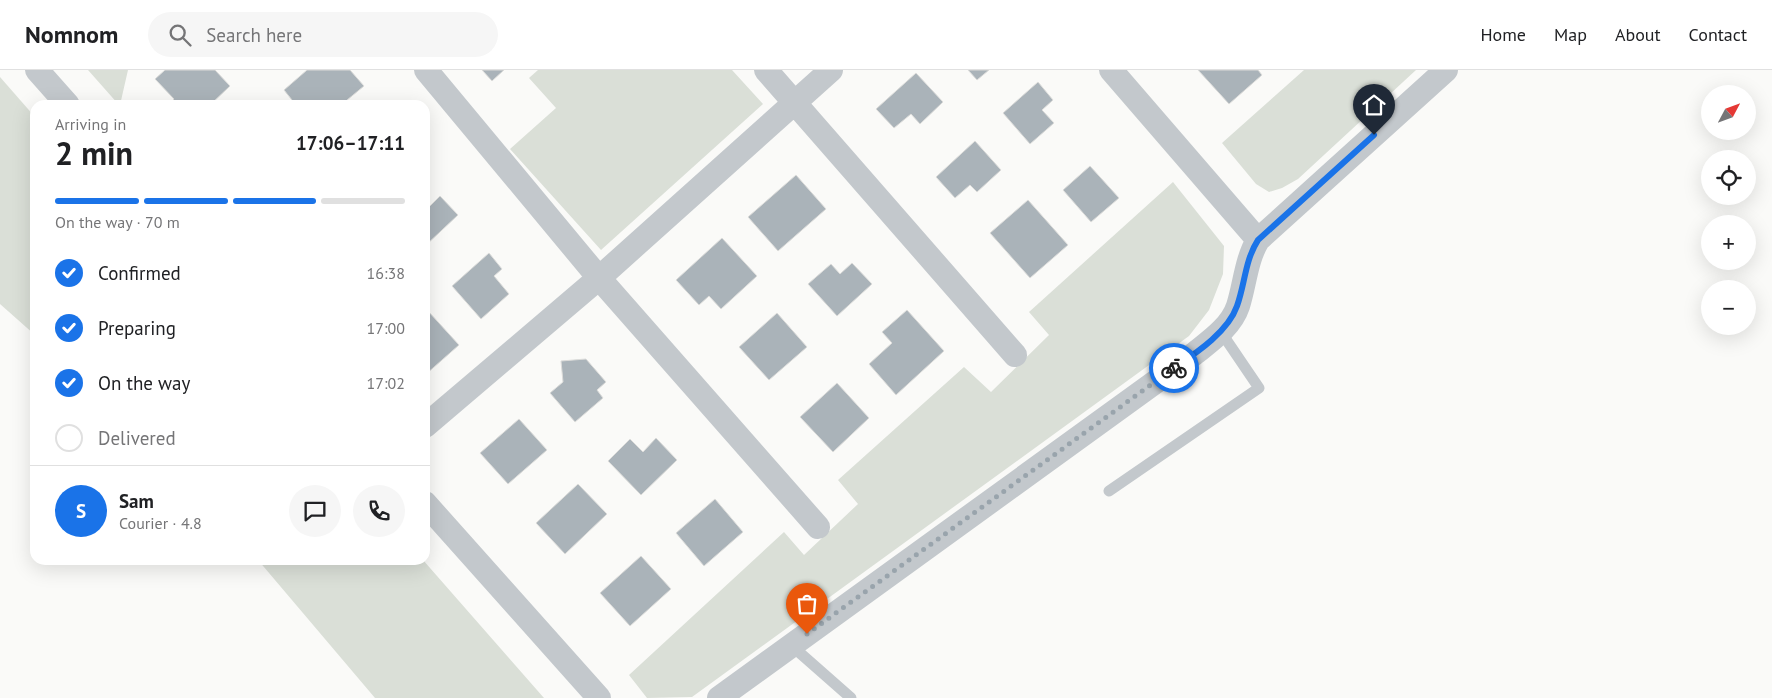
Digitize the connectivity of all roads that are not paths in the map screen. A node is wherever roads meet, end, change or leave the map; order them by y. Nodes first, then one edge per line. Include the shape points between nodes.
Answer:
1 (37, 70) edge
2 (426, 70) edge
3 (766, 70) edge
4 (832, 70) edge
5 (1112, 70) edge
6 (1446, 70) edge
7 (64, 100) edge
8 (794, 103) junction
9 (1258, 240) junction
10 (599, 278) junction
11 (1221, 332) junction
12 (1015, 356) dead end
13 (430, 422) edge
14 (1109, 491) dead end
15 (430, 510) edge
16 (818, 527) dead end
17 (792, 646) junction
18 (599, 698) edge
19 (719, 698) edge
20 (851, 698) edge

1 - 7 street
2 - 10 street
3 - 8 street
4 - 8 street
5 - 9 street
6 - 9 street
8 - 10 street
8 - 12 street
9 - 11 street via 1251,250 1237,308
10 - 13 street
10 - 16 street
11 - 14 lane via 1259,388
11 - 17 street
15 - 18 street
17 - 19 street
17 - 20 lane

